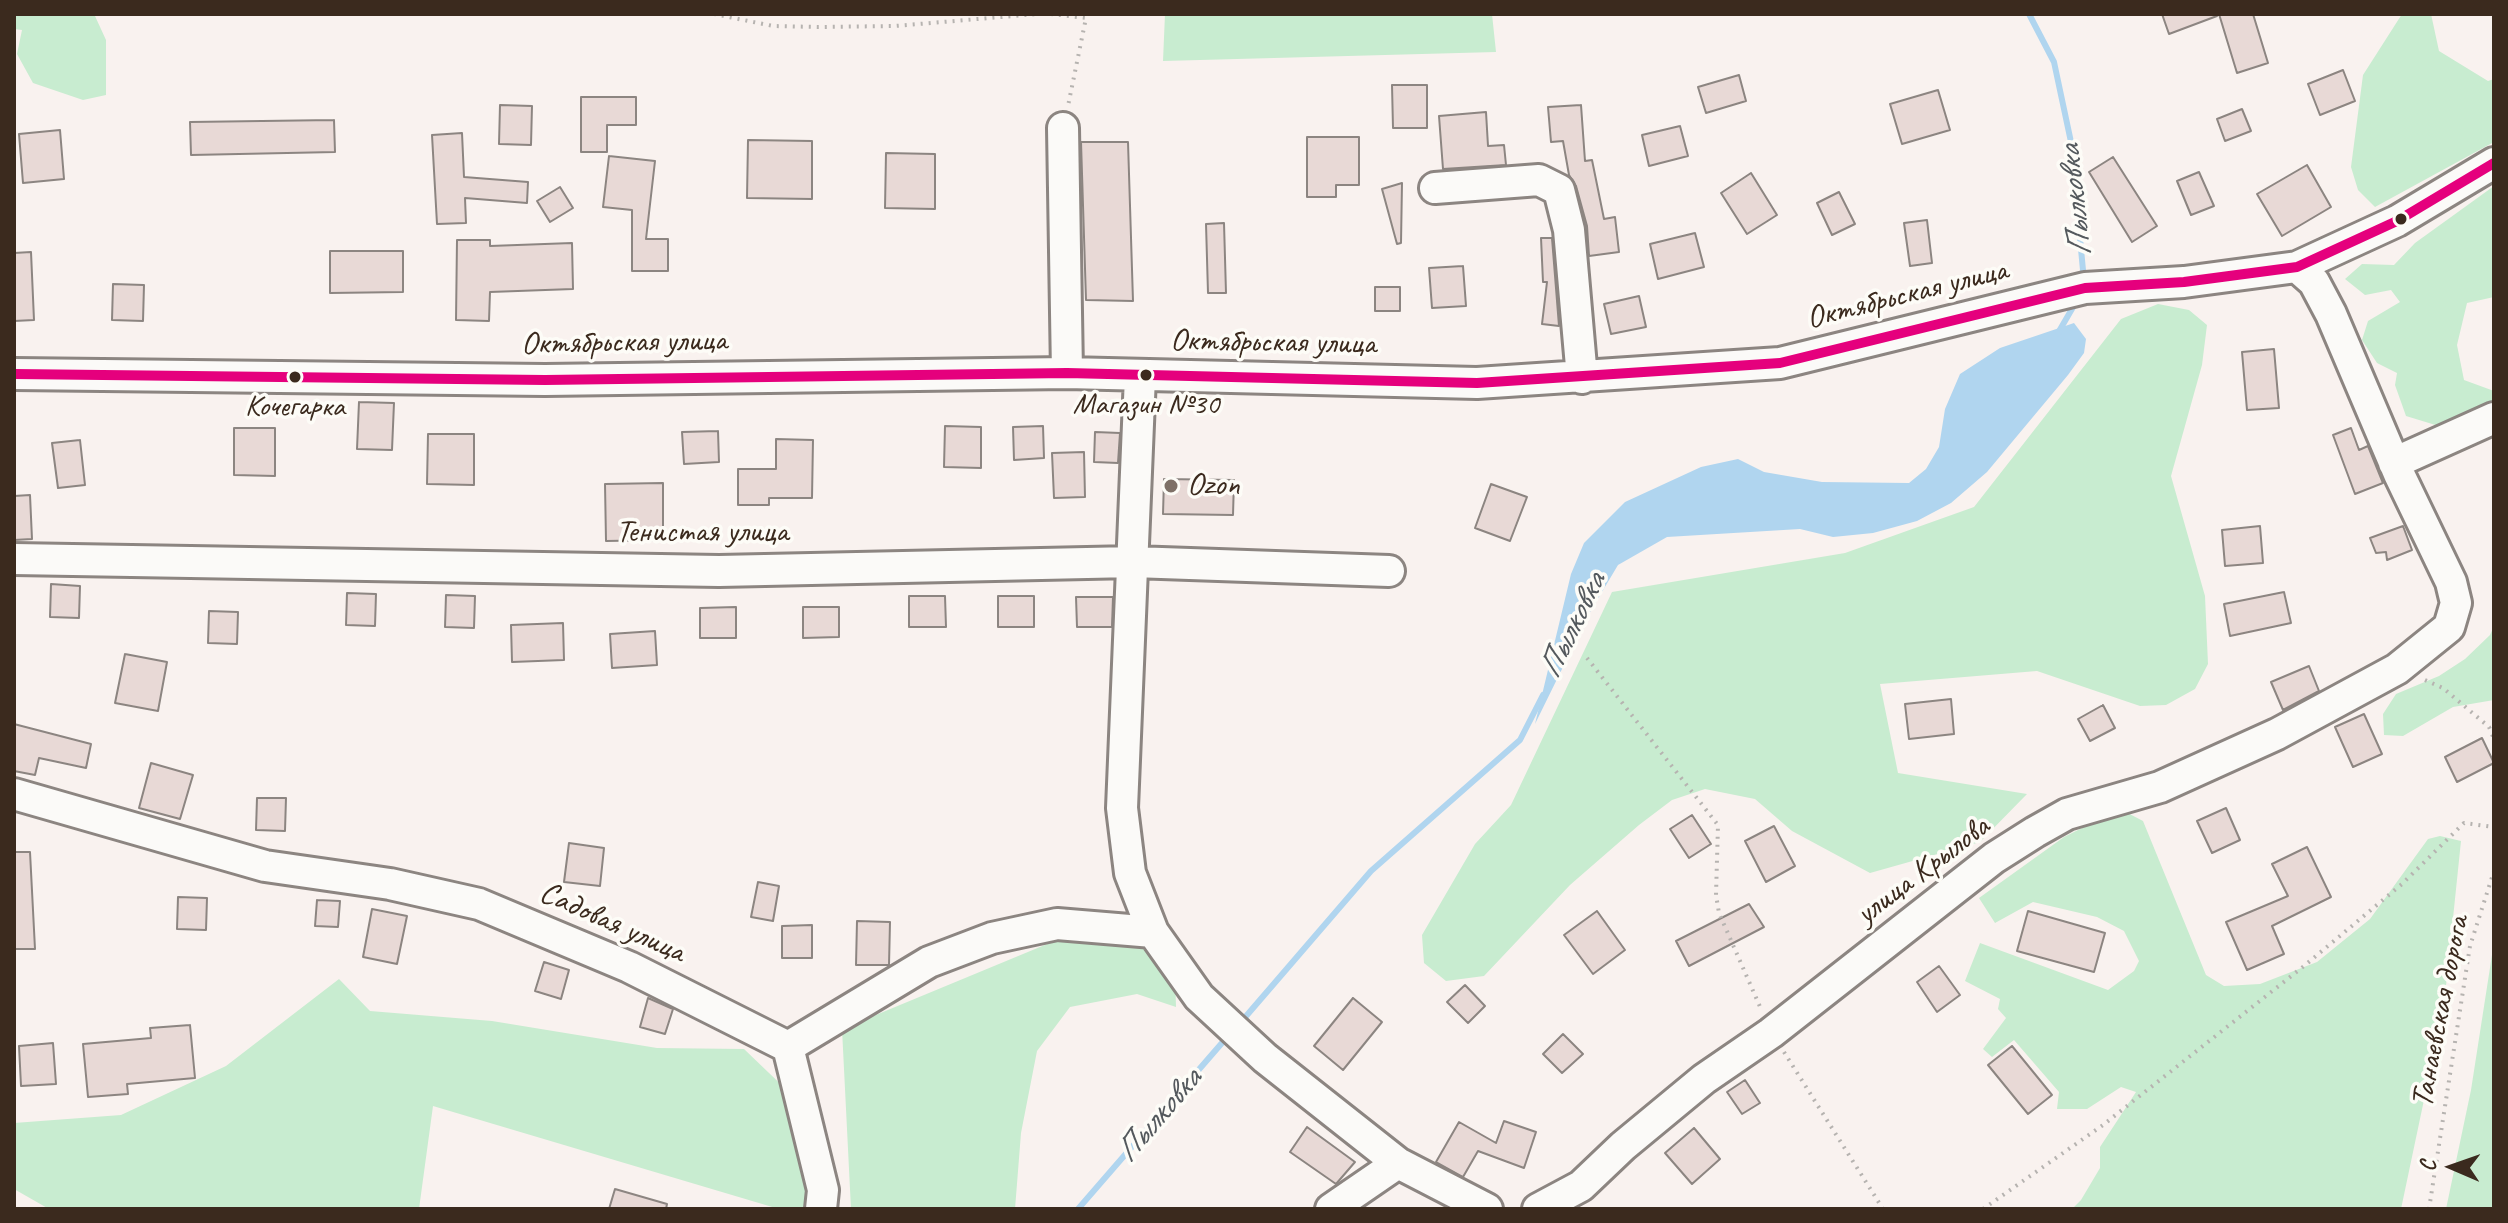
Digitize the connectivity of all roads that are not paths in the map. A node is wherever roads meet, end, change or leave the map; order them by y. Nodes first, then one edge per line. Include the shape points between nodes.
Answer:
1 (1063, 128) road end
2 (2494, 163) edge
3 (1435, 188) dead end
4 (2297, 267) junction
5 (1067, 373) junction
6 (14, 374) edge
7 (1140, 376) junction
8 (1582, 378) junction
9 (2494, 418) edge
10 (2394, 463) junction
11 (14, 559) edge
12 (1133, 562) junction
13 (1389, 571) dead end
14 (14, 794) edge
15 (1153, 932) junction
16 (788, 1047) junction
17 (1398, 1163) junction
18 (821, 1209) edge
19 (1331, 1209) edge
20 (1487, 1209) edge
21 (1538, 1209) edge

1 - 5 street
2 - 4 street, Октябрьская улица via 2397,221
3 - 8 street via 1539,180 1559,190 1569,230
4 - 8 street, Октябрьская улица via 2085,288 1780,363
4 - 10 street, улица Крылова via 2314,282 2331,314
5 - 6 street, Октябрьская улица via 545,380
5 - 7 street, Октябрьская улица
7 - 8 street, Октябрьская улица via 1477,383
7 - 12 street
9 - 10 street
10 - 21 street, улица Крылова via 2451,582 2456,603 2449,627 2397,669 2277,734 2160,787 2067,814 1994,858 1771,1033 1704,1079 1581,1186
11 - 12 street, Тенистая улица via 704,571
12 - 13 street, Тенистая улица
12 - 15 street via 1122,808 1130,873
14 - 16 street, Садовая улица via 265,866 390,884 479,904 629,967
15 - 16 street via 1057,924 992,938 929,962
15 - 17 street via 1210,1007 1265,1058
16 - 18 street via 823,1190
17 - 19 street
17 - 20 street

